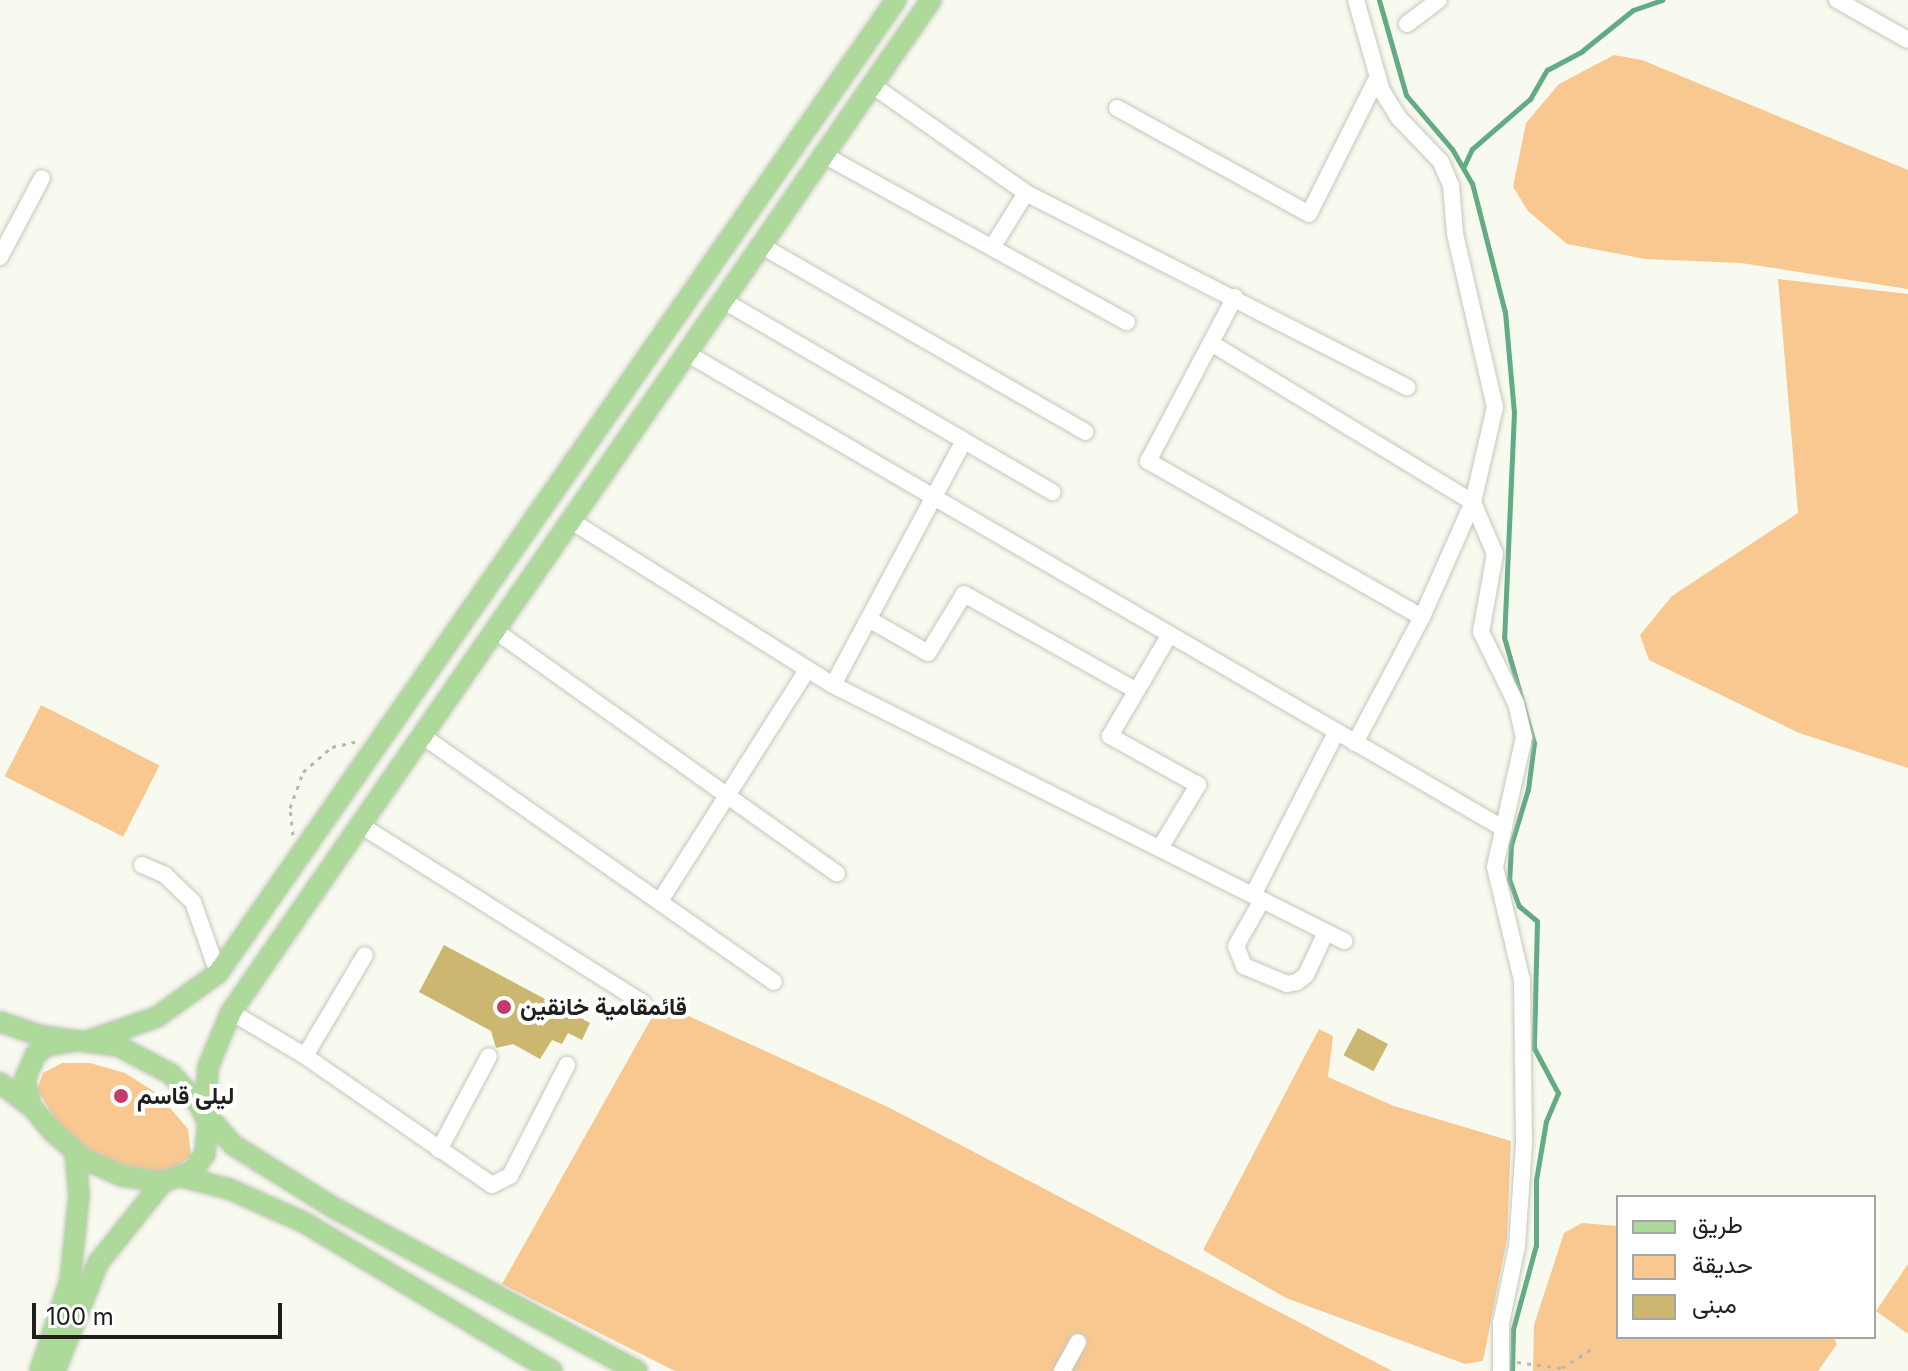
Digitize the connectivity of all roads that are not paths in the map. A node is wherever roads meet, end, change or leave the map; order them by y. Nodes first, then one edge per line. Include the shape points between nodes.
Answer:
1 (896, 0) edge
2 (931, 0) edge
3 (1356, 0) edge
4 (1439, 0) edge
5 (1837, 0) edge
6 (1407, 24) dead end
7 (1908, 40) edge
8 (1377, 78) junction
9 (841, 79) junction
10 (868, 90) junction
11 (1117, 108) dead end
12 (811, 119) junction
13 (837, 138) junction
14 (824, 155) junction
15 (42, 178) dead end
16 (1026, 193) junction
17 (762, 246) junction
18 (993, 246) junction
19 (0, 257) edge
20 (1235, 297) junction
21 (724, 301) junction
22 (1127, 322) dead end
23 (1211, 343) junction
24 (688, 354) junction
25 (1407, 387) dead end
26 (1085, 432) dead end
27 (964, 441) junction
28 (1052, 492) dead end
29 (933, 500) junction
30 (1473, 502) junction
31 (573, 522) junction
32 (1422, 617) junction
33 (872, 621) junction
34 (497, 632) junction
35 (1169, 636) junction
36 (807, 670) junction
37 (833, 685) junction
38 (1137, 691) junction
39 (1336, 733) junction
40 (383, 736) junction
41 (419, 743) junction
42 (1355, 743) junction
43 (725, 798) junction
44 (362, 826) junction
45 (1504, 829) junction
46 (1160, 848) junction
47 (142, 865) dead end
48 (837, 874) dead end
49 (1257, 898) junction
50 (660, 901) junction
51 (1326, 932) junction
52 (1344, 941) dead end
53 (365, 955) dead end
54 (218, 973) junction
55 (774, 982) dead end
56 (643, 1003) dead end
57 (231, 1012) junction
58 (0, 1022) edge
59 (81, 1041) junction
60 (305, 1056) junction
61 (489, 1056) dead end
62 (567, 1065) dead end
63 (0, 1083) edge
64 (31, 1106) junction
65 (205, 1113) junction
66 (439, 1150) junction
67 (75, 1152) junction
68 (173, 1179) junction
69 (1078, 1342) dead end
70 (40, 1371) edge
71 (55, 1371) edge
72 (552, 1371) edge
73 (637, 1371) edge
74 (1062, 1371) edge
75 (1501, 1371) edge

1 - 9 main road
2 - 10 main road
3 - 8 street
4 - 6 street
5 - 7 street
8 - 11 street via 1309,214
8 - 30 street via 1398,117 1441,162 1451,185 1455,234 1495,407
9 - 10 main road via 849,95
9 - 12 main road
10 - 13 main road
10 - 16 street
12 - 13 main road via 830,119
12 - 40 main road
13 - 14 main road
14 - 17 main road
14 - 18 street
15 - 19 street
16 - 18 street
16 - 20 street
17 - 21 main road
17 - 26 street
18 - 22 street
20 - 23 street
20 - 25 street
21 - 24 main road
21 - 27 street
23 - 30 street
23 - 32 street via 1148,461
24 - 29 street
24 - 31 main road
27 - 28 street
27 - 29 street
29 - 33 street
29 - 35 street
30 - 32 street
30 - 45 street via 1495,554 1481,632 1516,703 1524,737
31 - 34 main road
31 - 36 street
32 - 42 street
33 - 37 street
33 - 38 street via 928,653 964,594
34 - 41 main road
34 - 43 street
35 - 38 street
35 - 39 street
36 - 37 street
36 - 43 street
37 - 46 street
38 - 46 street via 1110,736 1198,785
39 - 42 street
39 - 49 street
40 - 41 main road
40 - 54 main road
41 - 44 main road
41 - 50 street
42 - 45 street
43 - 48 street
43 - 50 street
44 - 56 street
44 - 57 main road
45 - 75 street via 1495,867 1522,980 1524,1144 1517,1246 1501,1323
46 - 49 street
47 - 54 street via 165,875 193,902
49 - 51 street
49 - 51 street via 1236,946 1244,966 1287,984 1297,982 1306,975
50 - 55 street
51 - 52 street
53 - 60 street
54 - 59 main road via 157,1017
57 - 60 street
57 - 65 main road via 208,1067
58 - 59 main road
59 - 64 main road via 46,1046 35,1055 25,1079
59 - 65 main road via 118,1046 159,1065
60 - 66 street
61 - 66 street
62 - 66 street via 502,1184 492,1185
63 - 64 main road
64 - 67 main road
65 - 68 main road via 205,1154
65 - 73 main road via 233,1145 334,1208
67 - 68 main road via 122,1176
67 - 70 main road via 79,1195 70,1281
68 - 71 main road via 98,1263
68 - 72 main road via 229,1189 305,1223
69 - 74 street

